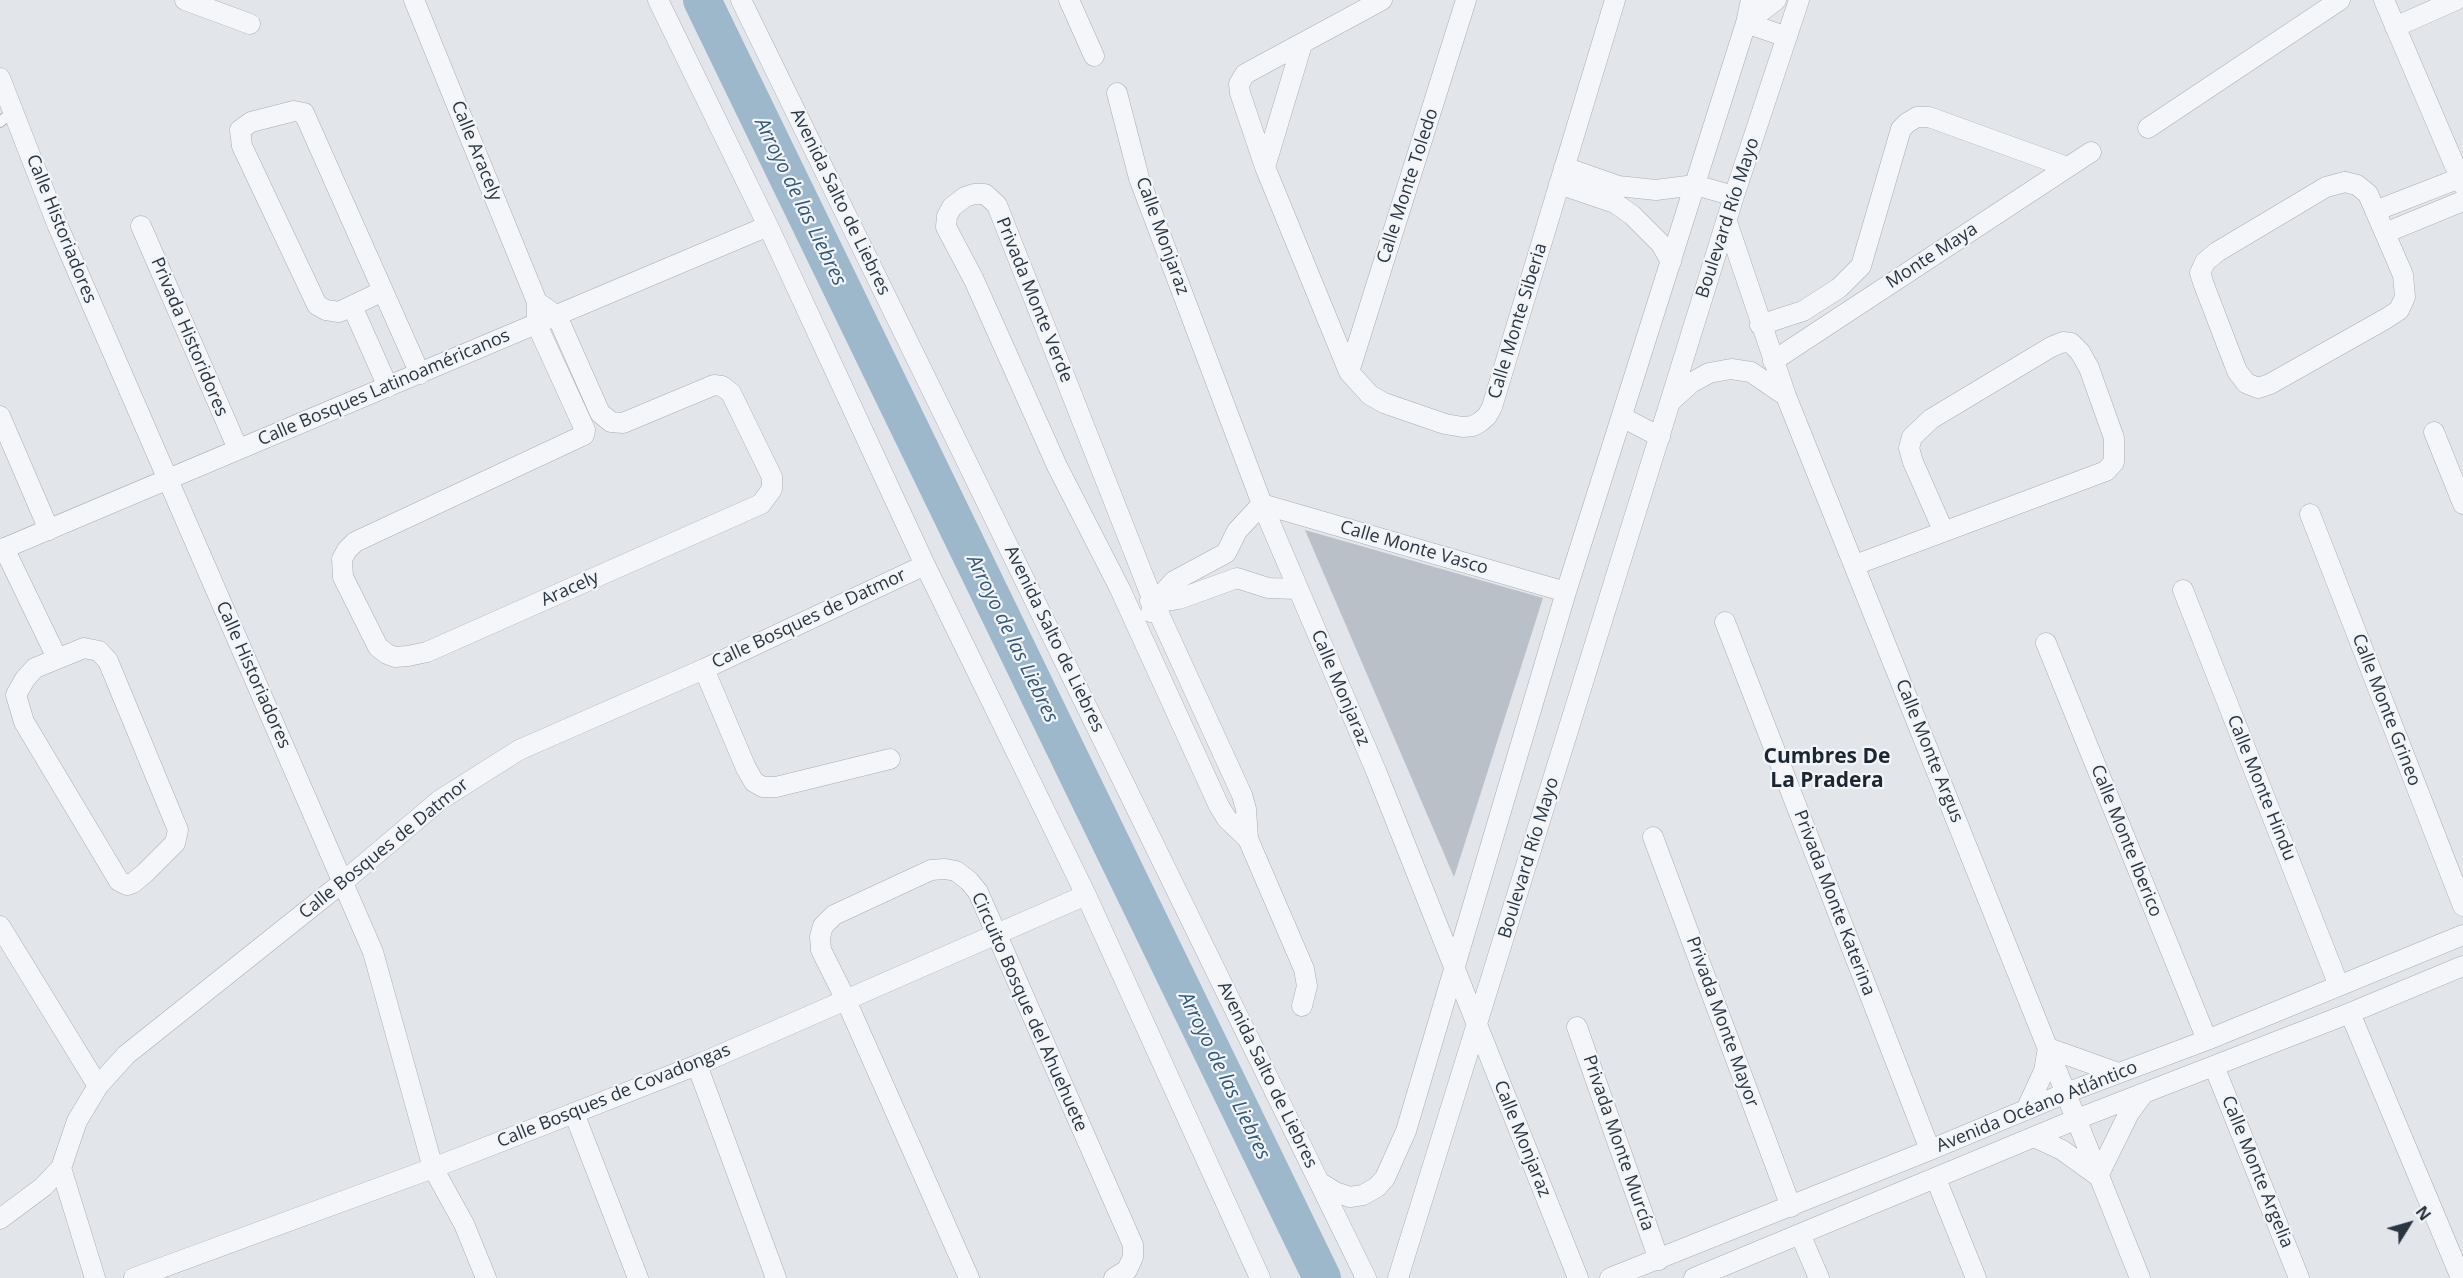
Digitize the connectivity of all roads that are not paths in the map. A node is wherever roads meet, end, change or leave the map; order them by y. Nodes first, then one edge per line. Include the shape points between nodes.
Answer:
1 (185, 0) edge
2 (414, 0) edge
3 (658, 0) edge
4 (741, 0) edge
5 (1069, 0) edge
6 (1382, 0) edge
7 (1466, 0) edge
8 (1615, 0) edge
9 (1751, 0) edge
10 (1776, 0) edge
11 (1799, 0) edge
12 (2340, 0) edge
13 (2384, 0) edge
14 (2456, 0) edge
15 (1746, 23) junction
16 (250, 24) dead end
17 (2396, 27) junction
18 (1787, 37) junction
19 (1302, 44) junction
20 (1095, 56) dead end
21 (0, 78) edge
22 (1117, 93) dead end
23 (6, 116) edge
24 (2148, 128) dead end
25 (2456, 149) edge
26 (2091, 152) dead end
27 (1265, 167) junction
28 (2067, 167) junction
29 (1562, 175) junction
30 (2462, 182) edge
31 (1695, 185) junction
32 (1734, 196) junction
33 (2463, 201) edge
34 (2375, 211) junction
35 (1727, 222) junction
36 (141, 226) dead end
37 (768, 226) junction
38 (2385, 233) junction
39 (1671, 262) junction
40 (1839, 288) junction
41 (383, 291) junction
42 (537, 302) junction
43 (352, 306) junction
44 (1854, 307) junction
45 (557, 316) junction
46 (537, 325) junction
47 (1760, 325) junction
48 (1773, 361) junction
49 (1349, 372) junction
50 (420, 374) junction
51 (388, 387) junction
52 (1786, 396) junction
53 (1671, 401) junction
54 (0, 416) edge
55 (1622, 417) junction
56 (2434, 432) dead end
57 (1660, 437) junction
58 (238, 449) junction
59 (168, 480) junction
60 (1262, 504) junction
61 (2463, 504) edge
62 (2310, 514) dead end
63 (49, 530) junction
64 (1943, 531) junction
65 (2, 549) edge
66 (1227, 553) junction
67 (925, 564) junction
68 (1855, 565) junction
69 (1237, 578) junction
70 (1120, 589) junction
71 (1297, 589) junction
72 (2182, 590) dead end
73 (1566, 592) junction
74 (1154, 603) junction
75 (1725, 622) dead end
76 (1141, 635) junction
77 (2046, 643) dead end
78 (57, 658) junction
79 (704, 669) junction
80 (890, 759) dead end
81 (1653, 837) dead end
82 (1248, 839) junction
83 (343, 882) junction
84 (1086, 894) junction
85 (2463, 906) edge
86 (0, 926) edge
87 (996, 934) junction
88 (2463, 935) edge
89 (1454, 964) junction
90 (2463, 966) edge
91 (2338, 986) junction
92 (845, 999) junction
93 (1302, 1006) dead end
94 (2350, 1013) junction
95 (1476, 1026) junction
96 (1577, 1027) dead end
97 (2207, 1040) junction
98 (2048, 1048) junction
99 (697, 1065) junction
100 (2214, 1066) junction
101 (2118, 1073) junction
102 (98, 1086) junction
103 (2066, 1093) junction
104 (2144, 1093) junction
105 (2026, 1110) junction
106 (574, 1113) junction
107 (2077, 1119) junction
108 (2034, 1137) junction
109 (1930, 1150) junction
110 (61, 1168) junction
111 (433, 1168) junction
112 (2098, 1176) junction
113 (1936, 1179) junction
114 (1319, 1182) junction
115 (1791, 1207) junction
116 (0, 1219) edge
117 (1800, 1234) junction
118 (1659, 1260) junction
119 (95, 1278) edge
120 (134, 1278) edge
121 (486, 1278) edge
122 (638, 1278) edge
123 (777, 1278) edge
124 (969, 1278) edge
125 (1114, 1278) edge
126 (1260, 1278) edge
127 (1366, 1278) edge
128 (1398, 1278) edge
129 (1578, 1278) edge
130 (1610, 1278) edge
131 (1694, 1278) edge
132 (1819, 1278) edge
133 (1976, 1278) edge
134 (2140, 1278) edge
135 (2299, 1278) edge
136 (2461, 1278) edge

1 - 16 street
2 - 42 street, Calle Aracely
3 - 37 street
4 - 114 street, Avenida Salto de Liebres
5 - 20 street
6 - 19 street, Calle Monte Siberia
7 - 49 street, Calle Monte Toledo
8 - 29 street, Calle Monte Siberia
9 - 15 street
10 - 15 street
11 - 18 street, Boulevard Río Mayo
12 - 24 street
13 - 17 street
14 - 17 street
15 - 18 street
15 - 31 street
17 - 25 street
18 - 32 street, Boulevard Río Mayo
19 - 27 street
19 - 27 street, Calle Monte Siberia via 1245,74 1239,84
21 - 23 street, Calle Historiadores
22 - 60 street, Calle Monjaraz via 1139,178
23 - 59 street, Calle Historiadores
25 - 30 street
26 - 28 street, Monte Maya
27 - 49 street, Calle Monte Siberia
28 - 40 street via 1929,117 1917,117 1901,129 1861,266
28 - 44 street, Monte Maya
29 - 31 street via 1637,189
29 - 39 street via 1632,215 1654,236
29 - 49 street, Calle Monte Siberia via 1487,416 1473,426 1445,424 1377,399 1358,385
30 - 34 street
31 - 32 street
31 - 39 street
32 - 35 street, Boulevard Río Mayo
33 - 38 street
34 - 38 street
34 - 38 street via 2368,194 2345,182 2326,188 2205,262 2200,273 2204,285 2237,371 2246,382 2258,388 2270,384 2399,309 2405,297 2403,275
35 - 47 street, Calle Monte Argus
35 - 53 street, Boulevard Río Mayo
36 - 58 street, Privada Historidores
37 - 45 street, Calle Bosques Latinoaméricanos
37 - 67 street
39 - 55 street
40 - 44 street
40 - 47 street via 1803,310
41 - 43 street
41 - 43 street via 304,113 294,111 251,122 240,130 242,146 317,305 339,312
41 - 50 street
42 - 45 street
42 - 46 street, Calle Aracely
43 - 51 street
44 - 48 street, Monte Maya
45 - 46 street, Calle Bosques Latinoaméricanos
45 - 46 street, Aracely via 600,413 611,422 623,423 714,385 731,393 772,477 770,495 761,504 427,652 396,657 378,647 343,577 342,559 355,542 581,439 585,430
46 - 50 street, Calle Bosques Latinoaméricanos
47 - 48 street, Calle Monte Argus
48 - 52 street, Calle Monte Argus
50 - 51 street, Calle Bosques Latinoaméricanos
51 - 58 street, Calle Bosques Latinoaméricanos
52 - 53 street via 1751,372 1731,369 1709,373
52 - 68 street, Calle Monte Argus
53 - 57 street, Boulevard Río Mayo
54 - 63 street
55 - 57 street
55 - 73 street
56 - 61 street
57 - 95 street, Boulevard Río Mayo
58 - 59 street, Calle Bosques Latinoaméricanos
59 - 63 street, Calle Bosques Latinoaméricanos
59 - 83 street, Calle Historiadores
60 - 66 street via 1237,531
60 - 71 street, Calle Monjaraz
60 - 73 street, Calle Monte Vasco
62 - 85 street, Calle Monte Grineo
63 - 65 street, Calle Bosques Latinoaméricanos
64 - 64 street via 2093,478 2114,462 2114,438 2089,368 2071,343 2051,347 1930,419 1911,436 1913,462
64 - 68 street
65 - 78 street
66 - 69 street via 1228,567
66 - 74 street via 1174,580
67 - 79 street, Calle Bosques de Datmor
67 - 84 street
68 - 98 street, Calle Monte Argus
69 - 71 street via 1268,588
69 - 74 street via 1179,599
70 - 74 street
70 - 74 street, Privada Monte Verde via 1057,466 974,280 946,227 952,207 965,197 985,194 997,205
70 - 76 street, Privada Monte Verde
71 - 89 street, Calle Monjaraz
72 - 91 street, Calle Monte Hindu
73 - 89 street
74 - 76 street
74 - 82 street, Privada Monte Verde via 1242,795
75 - 109 street, Privada Monte Katerina
76 - 82 street, Privada Monte Verde via 1219,806
77 - 97 street, Calle Monte Iberico
78 - 78 street via 35,668 16,695 24,722 119,881 127,885 175,843 178,830 108,661 92,648
79 - 80 street via 746,768 763,788
79 - 83 street, Calle Bosques de Datmor via 519,750 440,800
81 - 115 street, Privada Monte Mayor
82 - 93 street, Privada Monte Verde via 1304,969 1307,986
83 - 102 street, Calle Bosques de Datmor via 153,1032
83 - 111 street, Calle Historiadores via 373,952
84 - 87 street, Calle Bosques de Covadongas
84 - 126 street
86 - 102 street
87 - 92 street, Calle Bosques de Covadongas
87 - 92 street, Circuito Bosque del Ahuehuete via 978,892 969,881 945,868 931,870 834,915 823,926 821,950
87 - 125 street, Circuito Bosque del Ahuehuete via 1133,1245 1133,1257 1126,1270
88 - 91 street, Avenida Océano Atlántico
89 - 95 street, Calle Monjaraz
89 - 114 street via 1406,1131 1385,1178 1370,1191 1350,1197
90 - 94 street, Avenida Océano Atlántico
91 - 97 street, Avenida Océano Atlántico
92 - 99 street, Calle Bosques de Covadongas
92 - 124 street, Circuito Bosque del Ahuehuete
94 - 100 street, Avenida Océano Atlántico
94 - 136 street
95 - 128 street, Boulevard Río Mayo
95 - 129 street, Calle Monjaraz
96 - 118 street, Privada Monte Murcía
97 - 101 street, Avenida Océano Atlántico
98 - 101 street
98 - 103 street, Calle Monte Argus
98 - 105 street via 2044,1071
99 - 106 street, Calle Bosques de Covadongas
99 - 123 street
100 - 104 street, Avenida Océano Atlántico
100 - 135 street, Calle Monte Argelia
101 - 103 street, Avenida Océano Atlántico
102 - 110 street, Calle Bosques de Datmor via 77,1121
103 - 105 street, Avenida Océano Atlántico
103 - 107 street, Calle Monte Argus
104 - 107 street, Avenida Océano Atlántico
104 - 112 street via 2129,1113
105 - 109 street, Avenida Océano Atlántico
106 - 111 street, Calle Bosques de Covadongas
106 - 122 street
107 - 108 street, Avenida Océano Atlántico
107 - 112 street, Calle Monte Argus
108 - 112 street via 2062,1150
108 - 113 street, Avenida Océano Atlántico
109 - 115 street, Avenida Océano Atlántico
110 - 116 street, Calle Bosques de Datmor via 43,1187
110 - 119 street
111 - 120 street, Calle Bosques de Covadongas
111 - 121 street, Calle Historiadores via 464,1224
112 - 134 street, Calle Monte Argus
113 - 117 street, Avenida Océano Atlántico
113 - 133 street
114 - 127 street, Avenida Salto de Liebres
115 - 118 street, Avenida Océano Atlántico
117 - 131 street, Avenida Océano Atlántico
117 - 132 street
118 - 130 street, Avenida Océano Atlántico

